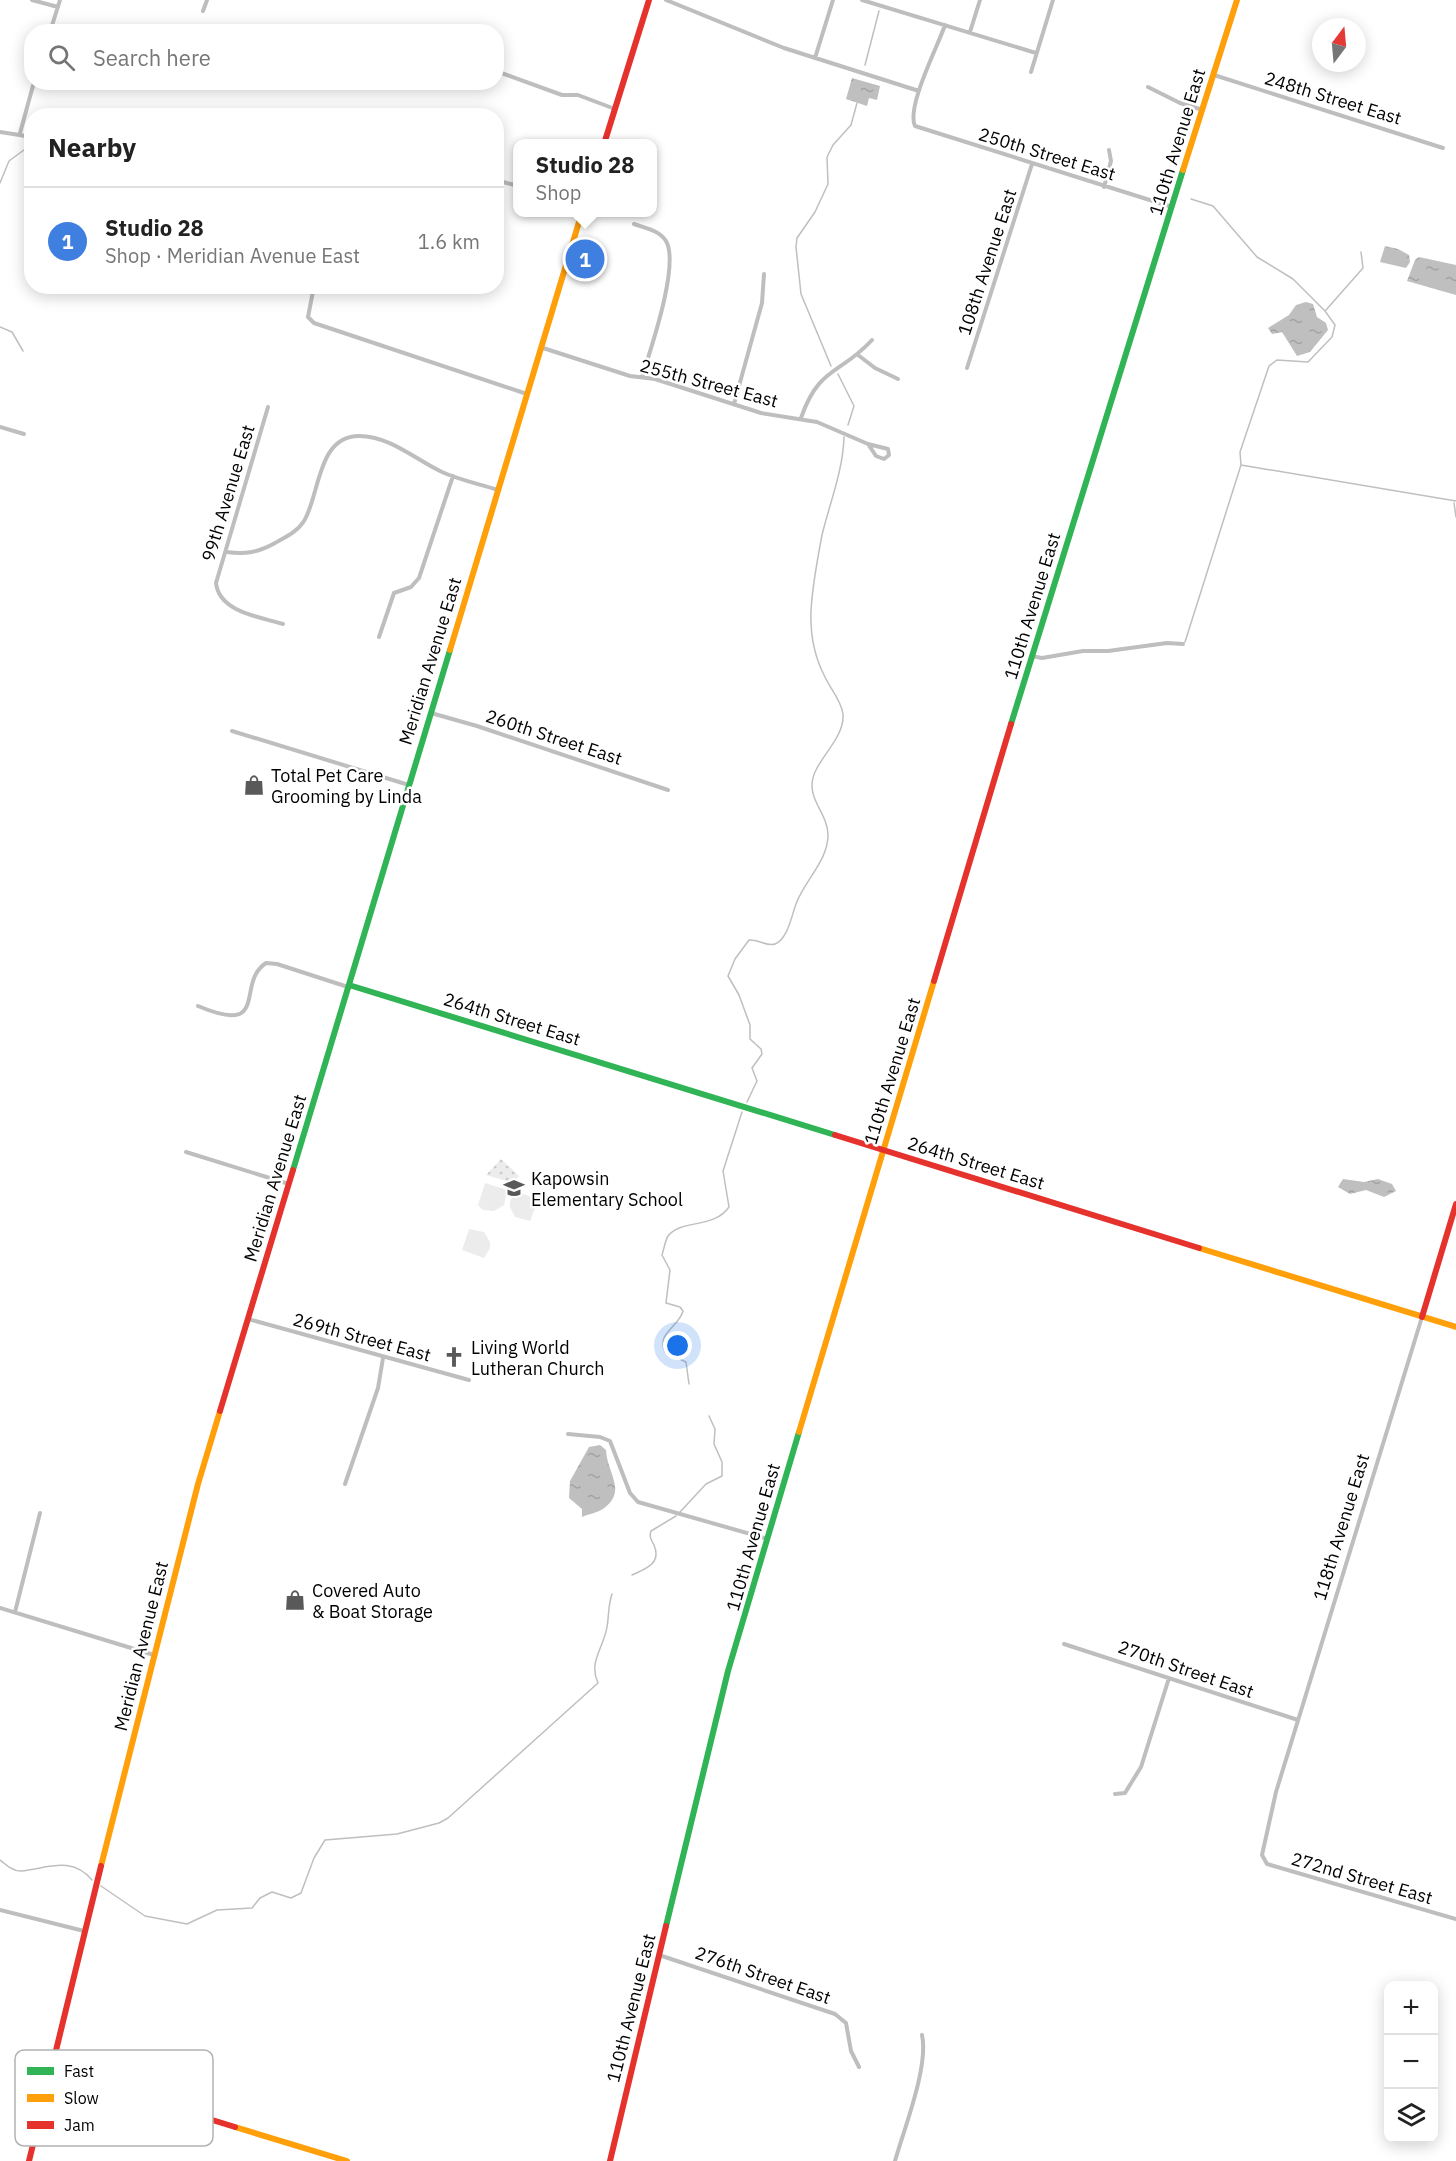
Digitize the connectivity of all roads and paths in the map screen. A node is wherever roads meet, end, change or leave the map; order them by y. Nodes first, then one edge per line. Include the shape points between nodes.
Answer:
1 (32, 0) edge
2 (60, 0) edge
3 (207, 0) edge
4 (649, 0) edge
5 (666, 0) edge
6 (833, 0) edge
7 (862, 0) edge
8 (980, 0) edge
9 (1053, 0) edge
10 (1237, 0) edge
11 (58, 7) junction
12 (203, 10) dead end
13 (53, 24) edge
14 (945, 25) junction
15 (970, 32) junction
16 (1036, 54) junction
17 (815, 58) junction
18 (1031, 72) dead end
19 (504, 74) edge
20 (1214, 75) junction
21 (1148, 87) dead end
22 (32, 90) edge
23 (919, 91) junction
24 (27, 108) edge
25 (615, 108) junction
26 (1203, 110) junction
27 (24, 118) edge
28 (0, 132) edge
29 (20, 133) junction
30 (24, 134) edge
31 (606, 139) edge
32 (1443, 148) dead end
33 (1108, 150) dead end
34 (1032, 164) junction
35 (1104, 187) junction
36 (1173, 207) junction
37 (581, 217) edge
38 (634, 224) dead end
39 (764, 274) dead end
40 (312, 294) edge
41 (872, 340) dead end
42 (543, 348) junction
43 (858, 356) junction
44 (967, 368) dead end
45 (642, 377) junction
46 (898, 379) dead end
47 (527, 394) junction
48 (734, 404) junction
49 (268, 407) dead end
50 (801, 418) junction
51 (0, 427) edge
52 (24, 435) dead end
53 (868, 444) junction
54 (453, 476) junction
55 (498, 490) junction
56 (227, 552) junction
57 (283, 624) dead end
58 (379, 637) dead end
59 (1183, 644) dead end
60 (1031, 657) junction
61 (430, 713) junction
62 (232, 731) dead end
63 (409, 785) junction
64 (668, 790) dead end
65 (349, 986) junction
66 (198, 1006) dead end
67 (884, 1150) junction
68 (186, 1152) dead end
69 (289, 1184) junction
70 (1456, 1204) edge
71 (1422, 1317) junction
72 (248, 1319) junction
73 (1456, 1326) edge
74 (382, 1358) junction
75 (469, 1380) dead end
76 (568, 1434) dead end
77 (345, 1484) dead end
78 (40, 1513) dead end
79 (768, 1539) junction
80 (0, 1608) edge
81 (15, 1612) junction
82 (1064, 1644) dead end
83 (154, 1655) junction
84 (1169, 1678) junction
85 (1298, 1720) junction
86 (1115, 1794) dead end
87 (1262, 1860) joint
88 (0, 1910) edge
89 (1456, 1919) edge
90 (84, 1931) junction
91 (659, 1955) junction
92 (922, 2035) dead end
93 (55, 2050) edge
94 (859, 2067) dead end
95 (213, 2120) edge
96 (32, 2146) edge
97 (29, 2161) edge
98 (347, 2161) edge
99 (610, 2161) edge
100 (895, 2161) edge

1 - 11 street
2 - 11 street
3 - 12 street
4 - 25 street
5 - 17 street
6 - 17 street
7 - 14 street
8 - 15 street
9 - 16 street
10 - 20 street, 110th Avenue East
11 - 13 street
14 - 15 street
14 - 23 street
15 - 16 street
16 - 18 street
17 - 23 street
19 - 25 street via 562,95 578,95
20 - 26 street, 110th Avenue East
20 - 32 street, 248th Street East
21 - 26 street
22 - 24 street
23 - 34 street, 250th Street East via 915,126
25 - 31 street
26 - 36 street, 110th Avenue East
27 - 29 street
28 - 29 street
29 - 30 street
33 - 35 street via 1111,161
34 - 35 street, 250th Street East
34 - 44 street, 108th Avenue East
35 - 36 street, 250th Street East
36 - 60 street, 110th Avenue East
37 - 42 street, Meridian Avenue East
38 - 45 street via 661,236 668,246 670,262
39 - 48 street via 762,303
40 - 47 street via 308,317 320,325
41 - 43 street
42 - 45 street, 255th Street East
42 - 47 street, Meridian Avenue East
43 - 46 street
43 - 50 street via 818,382
45 - 48 street, 255th Street East
47 - 55 street, Meridian Avenue East
48 - 50 street, 255th Street East via 770,415
49 - 56 street, 99th Avenue East via 226,542
50 - 53 street, 255th Street East
51 - 52 street
53 - 53 street, 255th Street East via 884,446 889,455 884,459 876,456
54 - 55 street
54 - 56 street via 381,441 361,436 344,439 329,453 308,514 299,528 258,552
54 - 58 street via 417,581 394,593
55 - 61 street, Meridian Avenue East
56 - 57 street, 99th Avenue East via 217,588 225,601 236,609
59 - 60 street
60 - 67 street, 110th Avenue East
61 - 63 street, Meridian Avenue East
61 - 64 street, 260th Street East
62 - 63 street
63 - 65 street, Meridian Avenue East
65 - 66 street via 266,963 238,1014 230,1017
65 - 67 street, 264th Street East
65 - 69 street, Meridian Avenue East
67 - 71 street, 264th Street East
67 - 79 street, 110th Avenue East
68 - 69 street
69 - 72 street, Meridian Avenue East
70 - 71 street, 118th Avenue East
71 - 73 street, 264th Street East
71 - 85 street, 118th Avenue East
72 - 74 street, 269th Street East
72 - 83 street, Meridian Avenue East via 193,1503
74 - 75 street, 269th Street East
74 - 77 street via 378,1389
76 - 79 street via 610,1441 630,1493 638,1502
78 - 81 street
79 - 91 street, 110th Avenue East via 728,1671
80 - 81 street
81 - 83 street
82 - 84 street, 270th Street East
83 - 90 street, Meridian Avenue East
84 - 85 street, 270th Street East
84 - 86 street via 1137,1776 1125,1793
85 - 87 street, 118th Avenue East
87 - 89 street, 272nd Street East
88 - 90 street
90 - 93 street, Meridian Avenue East
91 - 94 street, 276th Street East via 839,2016 846,2022
91 - 99 street, 110th Avenue East
92 - 100 street via 920,2070
95 - 98 street
96 - 97 street, Meridian Avenue East

